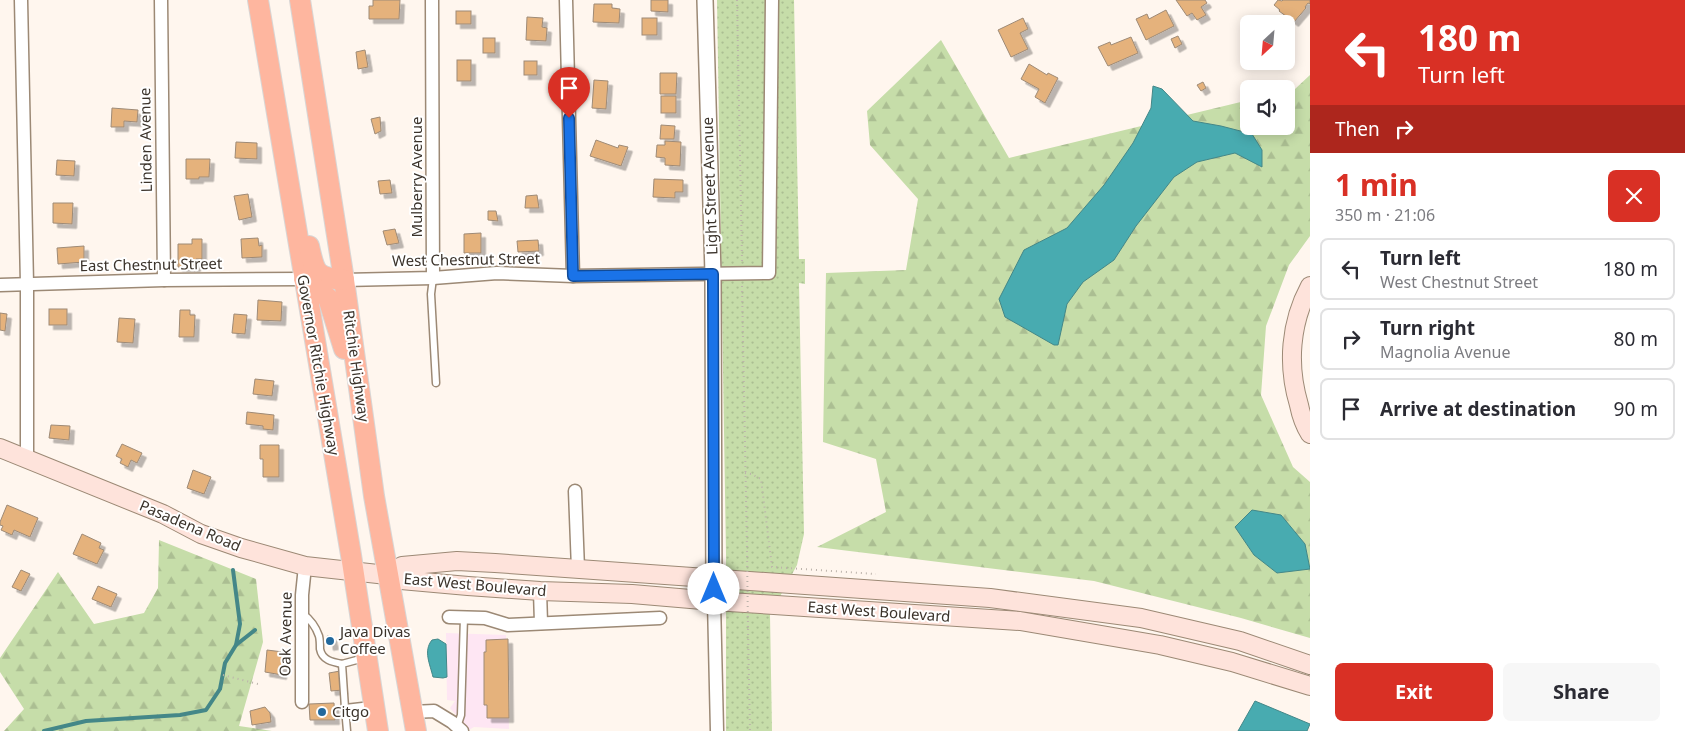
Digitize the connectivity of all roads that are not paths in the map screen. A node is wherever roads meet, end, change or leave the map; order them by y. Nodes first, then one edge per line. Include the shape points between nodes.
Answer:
1 (22, 0) edge
2 (161, 0) edge
3 (258, 0) edge
4 (300, 0) edge
5 (432, 0) edge
6 (566, 0) edge
7 (705, 0) edge
8 (772, 0) edge
9 (284, 155) junction
10 (713, 274) junction
11 (573, 276) junction
12 (433, 278) junction
13 (304, 279) junction
14 (164, 280) junction
15 (344, 280) junction
16 (27, 284) junction
17 (0, 285) edge
18 (1310, 286) edge
19 (436, 383) dead end
20 (361, 401) junction
21 (1310, 434) edge
22 (0, 448) edge
23 (27, 459) junction
24 (576, 491) dead end
25 (305, 566) junction
26 (578, 569) junction
27 (352, 572) junction
28 (387, 575) junction
29 (714, 577) junction
30 (540, 591) junction
31 (714, 601) junction
32 (302, 613) junction
33 (449, 617) dead end
34 (464, 617) junction
35 (660, 618) dead end
36 (541, 624) junction
37 (366, 658) junction
38 (342, 664) junction
39 (1310, 665) edge
40 (1310, 686) edge
41 (302, 702) dead end
42 (373, 705) junction
43 (345, 708) junction
44 (414, 722) edge
45 (459, 729) edge
46 (346, 731) edge
47 (378, 731) edge
48 (717, 731) edge

1 - 16 street
2 - 14 street, Linden Avenue
3 - 9 highway, Governor Ritchie Highway
4 - 15 highway, Ritchie Highway
5 - 12 street, Mulberry Avenue
6 - 11 street
7 - 10 street, Light Street Avenue
8 - 10 street, West Chestnut Street via 769,273
9 - 13 highway, Governor Ritchie Highway
9 - 15 highway via 314,267 327,278
10 - 11 street, West Chestnut Street
10 - 29 street, Light Street Avenue
11 - 12 street, West Chestnut Street via 497,273
12 - 15 street, West Chestnut Street
12 - 19 lane, Mulberry Avenue
13 - 14 street, East Chestnut Street
13 - 20 highway via 328,298
13 - 27 highway, Governor Ritchie Highway
14 - 16 street, East Chestnut Street
15 - 20 highway, Ritchie Highway
16 - 17 street, East Chestnut Street
16 - 23 street
18 - 21 main road via 1296,319 1291,357 1295,394
20 - 28 highway, Ritchie Highway
22 - 23 main road, Pasadena Road
23 - 25 main road, Pasadena Road via 162,514 201,534
24 - 26 street
25 - 27 main road, Pasadena Road
25 - 32 street, Oak Avenue
26 - 28 main road, East West Boulevard via 456,561 402,566
26 - 29 main road, East West Boulevard
27 - 28 main road, Pasadena Road
27 - 37 highway, Governor Ritchie Highway
28 - 30 main road, East West Boulevard via 400,580
28 - 44 highway, Ritchie Highway
29 - 31 street, Light Street Avenue
29 - 39 main road, East West Boulevard via 990,598 1140,618 1240,641
30 - 31 main road, East West Boulevard
30 - 36 street
31 - 40 main road, East West Boulevard via 1020,622 1160,645 1232,662
31 - 48 street, Light Street Avenue
32 - 38 lane via 310,619 320,637 325,658
32 - 41 street, Oak Avenue
33 - 34 street
34 - 36 street via 485,618 508,625
34 - 45 lane
35 - 36 street
37 - 38 lane
37 - 42 highway, Governor Ritchie Highway
38 - 43 lane
42 - 43 lane
42 - 47 highway, Governor Ritchie Highway
43 - 46 lane
44 - 45 street via 434,711

